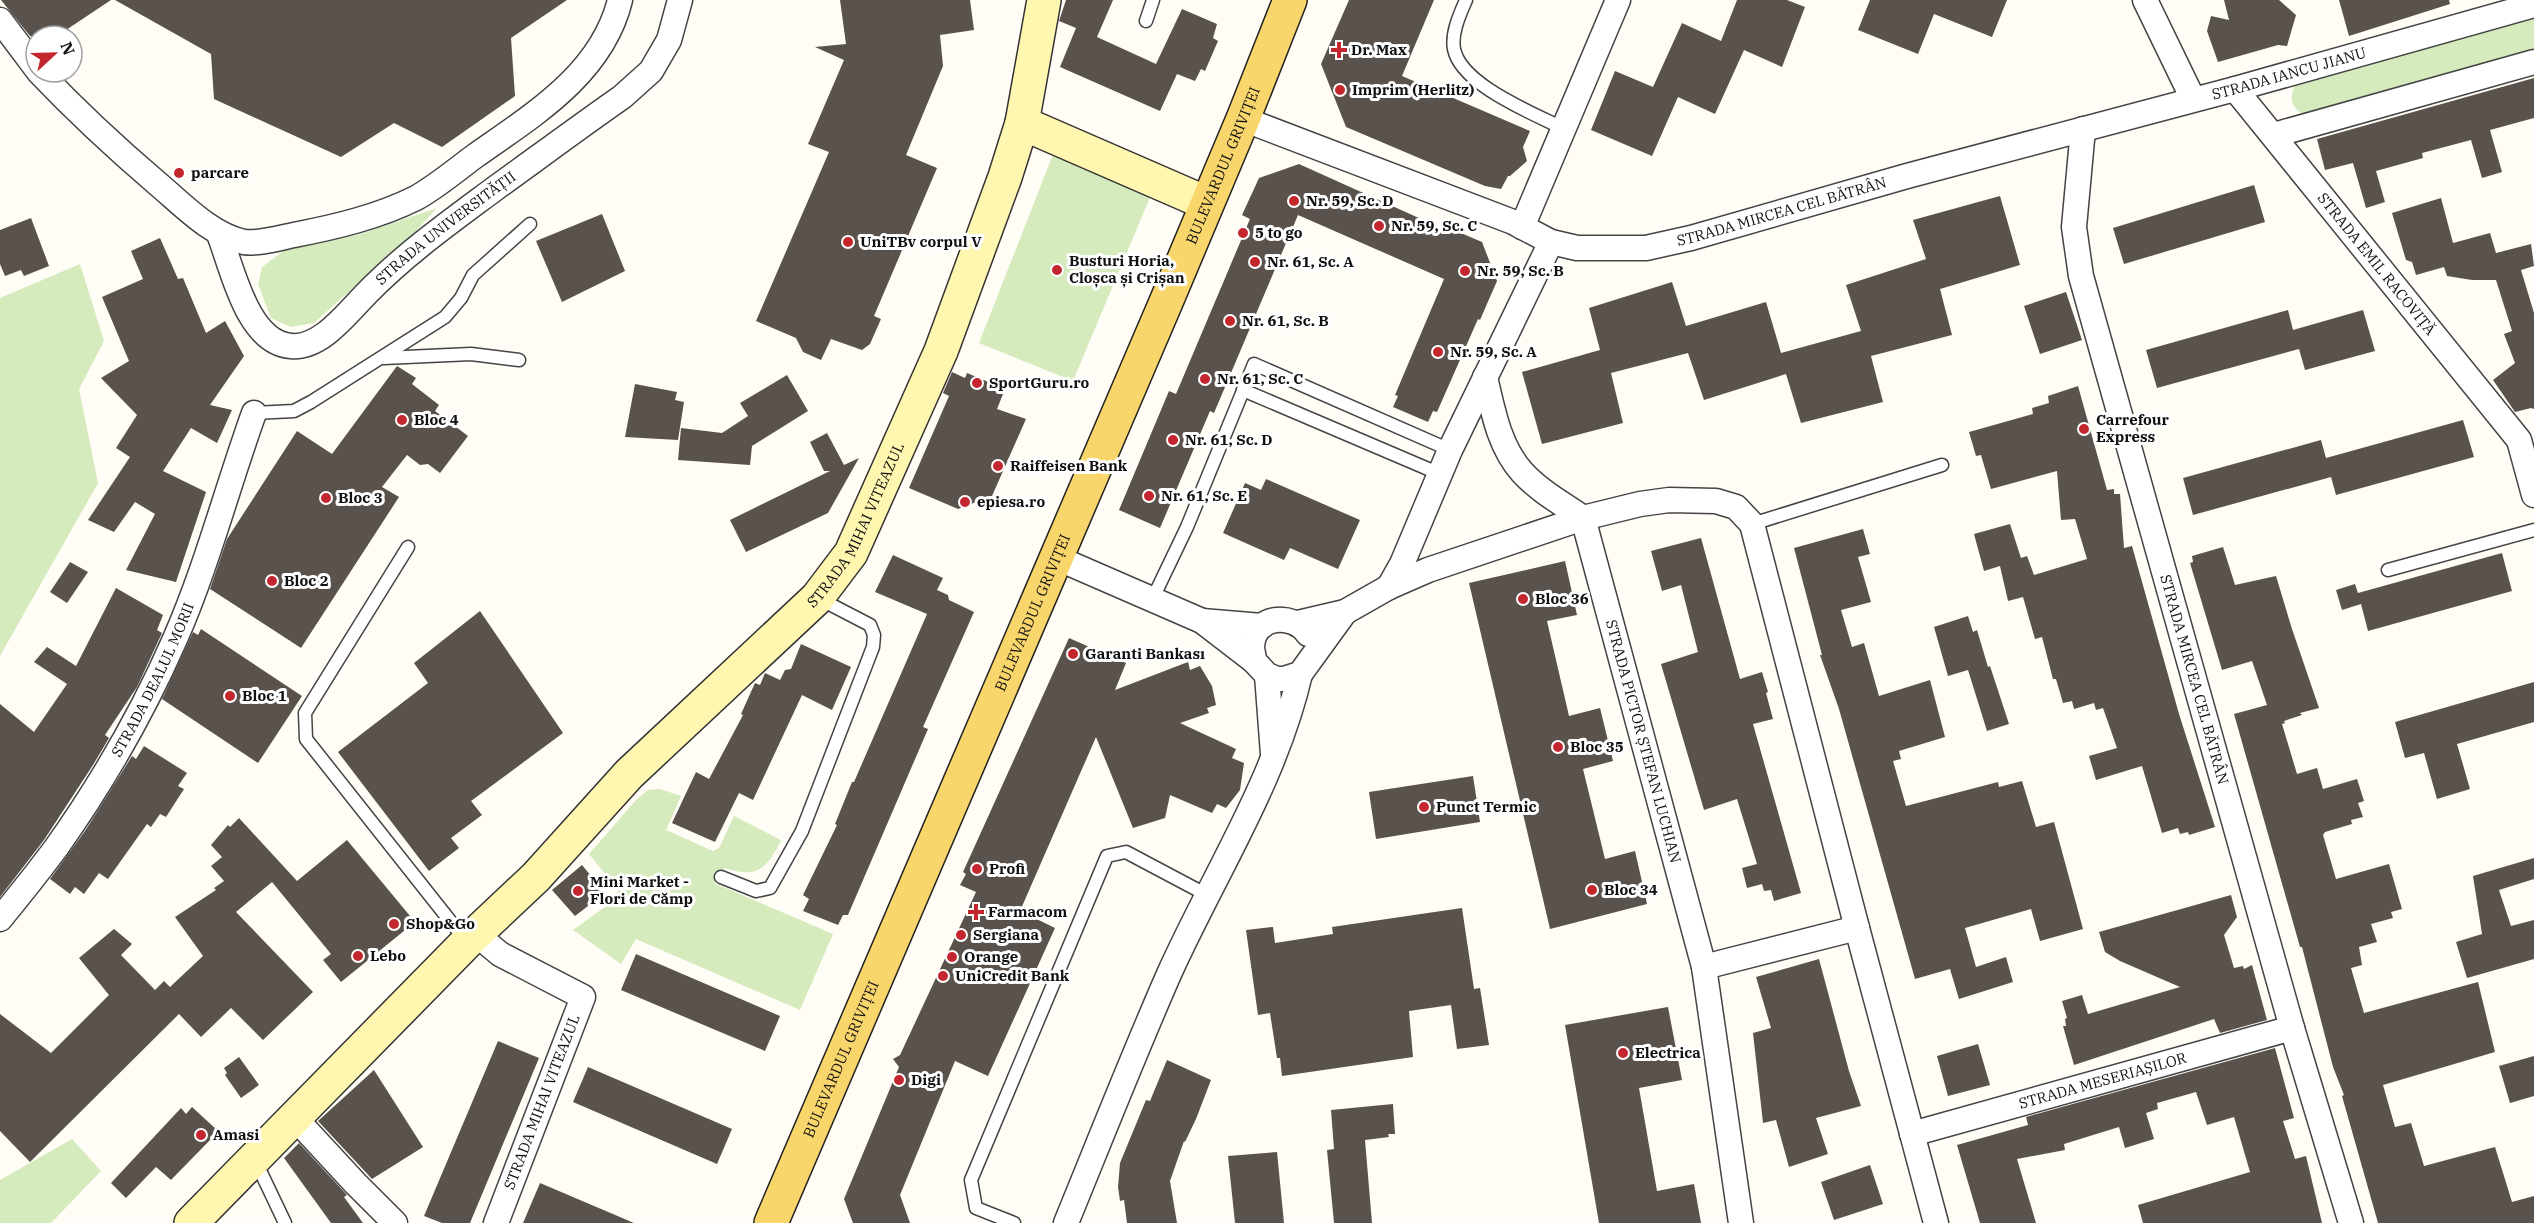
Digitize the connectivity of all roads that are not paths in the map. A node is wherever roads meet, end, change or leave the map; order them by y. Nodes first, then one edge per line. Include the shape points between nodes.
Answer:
1 (620, 0) edge
2 (680, 0) edge
3 (1044, 0) edge
4 (1153, 0) edge
5 (1290, 0) edge
6 (1466, 0) edge
7 (1618, 0) edge
8 (2145, 0) edge
9 (2534, 5) edge
10 (0, 20) edge
11 (1146, 21) dead end
12 (24, 52) edge
13 (2534, 62) edge
14 (51, 84) edge
15 (2235, 89) junction
16 (2193, 99) junction
17 (1243, 119) junction
18 (1022, 123) junction
19 (1564, 129) junction
20 (2082, 129) junction
21 (2274, 135) junction
22 (2042, 140) joint
23 (1206, 203) junction
24 (530, 224) dead end
25 (1522, 227) junction
26 (219, 234) junction
27 (1551, 242) junction
28 (383, 358) junction
29 (519, 360) dead end
30 (1485, 377) junction
31 (1243, 390) junction
32 (254, 412) joint
33 (2526, 438) edge
34 (1450, 450) junction
35 (1942, 465) dead end
36 (1440, 474) junction
37 (2534, 495) edge
38 (1583, 518) junction
39 (1752, 524) junction
40 (2534, 530) edge
41 (408, 547) dead end
42 (1057, 558) junction
43 (2388, 570) dead end
44 (1389, 587) junction
45 (817, 598) junction
46 (1153, 598) junction
47 (1346, 612) junction
48 (1202, 621) junction
49 (1298, 623) junction
50 (1263, 626) junction
51 (1305, 667) junction
52 (1260, 668) junction
53 (1274, 761) junction
54 (721, 877) dead end
55 (1209, 896) junction
56 (0, 919) edge
57 (1857, 928) junction
58 (472, 938) junction
59 (1704, 967) junction
60 (2292, 1028) junction
61 (294, 1117) junction
62 (1912, 1134) junction
63 (254, 1158) junction
64 (191, 1223) edge
65 (285, 1223) edge
66 (395, 1223) edge
67 (496, 1223) edge
68 (771, 1223) edge
69 (1014, 1223) edge
70 (1066, 1223) edge
71 (1740, 1223) edge
72 (1936, 1223) edge
73 (2351, 1223) edge

1 - 26 street via 600,49 575,79 546,106 416,198 358,220 272,239 246,242
2 - 26 street, STRADA UNIVERSITĂȚII via 669,40 651,71 622,97 434,233 328,331 310,342 291,346 270,339 255,325 243,303
3 - 18 street, STRADA MIHAI VITEAZUL
4 - 11 lane
5 - 17 main road, BULEVARDUL GRIVIȚEI
6 - 19 lane via 1457,20 1454,49 1463,69 1479,84
7 - 19 street
8 - 16 street
9 - 15 street, STRADA IANCU JIANU
10 - 12 street
13 - 21 street
14 - 26 street via 108,142
15 - 16 street, STRADA IANCU JIANU
15 - 21 street, STRADA EMIL RACOVIȚĂ
16 - 20 street, STRADA IANCU JIANU
17 - 23 main road, BULEVARDUL GRIVIȚEI
17 - 25 street, STRADA MIRCEA CEL BĂTRÂN
18 - 23 street
18 - 45 street, STRADA MIHAI VITEAZUL via 941,351 850,553
19 - 25 street
20 - 22 street, STRADA IANCU JIANU
20 - 60 street, STRADA MIRCEA CEL BĂTRÂN via 2074,227 2081,276
21 - 33 street, STRADA EMIL RACOVIȚĂ
22 - 27 street, STRADA MIRCEA CEL BĂTRÂN via 1646,248 1577,248
23 - 42 main road, BULEVARDUL GRIVIȚEI
24 - 28 lane via 473,275 445,317
25 - 27 street, STRADA MIRCEA CEL BĂTRÂN
27 - 30 street
28 - 29 lane via 471,354
28 - 32 lane via 294,411
30 - 34 street
30 - 38 street via 1496,425 1523,473
31 - 34 lane via 1254,364
31 - 36 lane
31 - 46 lane via 1187,527
32 - 56 street, STRADA DEALUL MORII via 202,571 142,706 56,847
33 - 37 street
34 - 36 street
35 - 39 lane
36 - 44 street
38 - 39 street via 1669,500 1716,501 1736,507
38 - 44 street
38 - 59 street, STRADA PICTOR ȘTEFAN LUCHIAN
39 - 57 street
40 - 43 lane
41 - 58 lane via 305,713 306,739
42 - 46 street
42 - 68 main road, BULEVARDUL GRIVIȚEI
44 - 47 street
45 - 54 lane via 870,625 873,647 802,831 770,888 756,891
45 - 58 street, STRADA MIHAI VITEAZUL via 629,774 536,877
46 - 48 street
47 - 49 street
47 - 51 street
48 - 50 street
48 - 52 street
49 - 50 street via 1281,619
49 - 51 street via 1311,641
50 - 52 street via 1252,646
51 - 52 street via 1284,679
51 - 53 street
52 - 53 street
53 - 55 street
55 - 69 lane via 1126,852 1107,856 970,1180 976,1208
55 - 70 street via 1170,974
57 - 59 street
57 - 62 street
58 - 61 street, STRADA MIHAI VITEAZUL
58 - 67 street, STRADA MIHAI VITEAZUL via 583,997
59 - 71 street, STRADA PICTOR ȘTEFAN LUCHIAN
60 - 62 street, STRADA MESERIAȘILOR
60 - 73 street, STRADA MIRCEA CEL BĂTRÂN
61 - 63 street, STRADA MIHAI VITEAZUL
61 - 66 street
62 - 72 street
63 - 64 street, STRADA MIHAI VITEAZUL
63 - 65 lane

